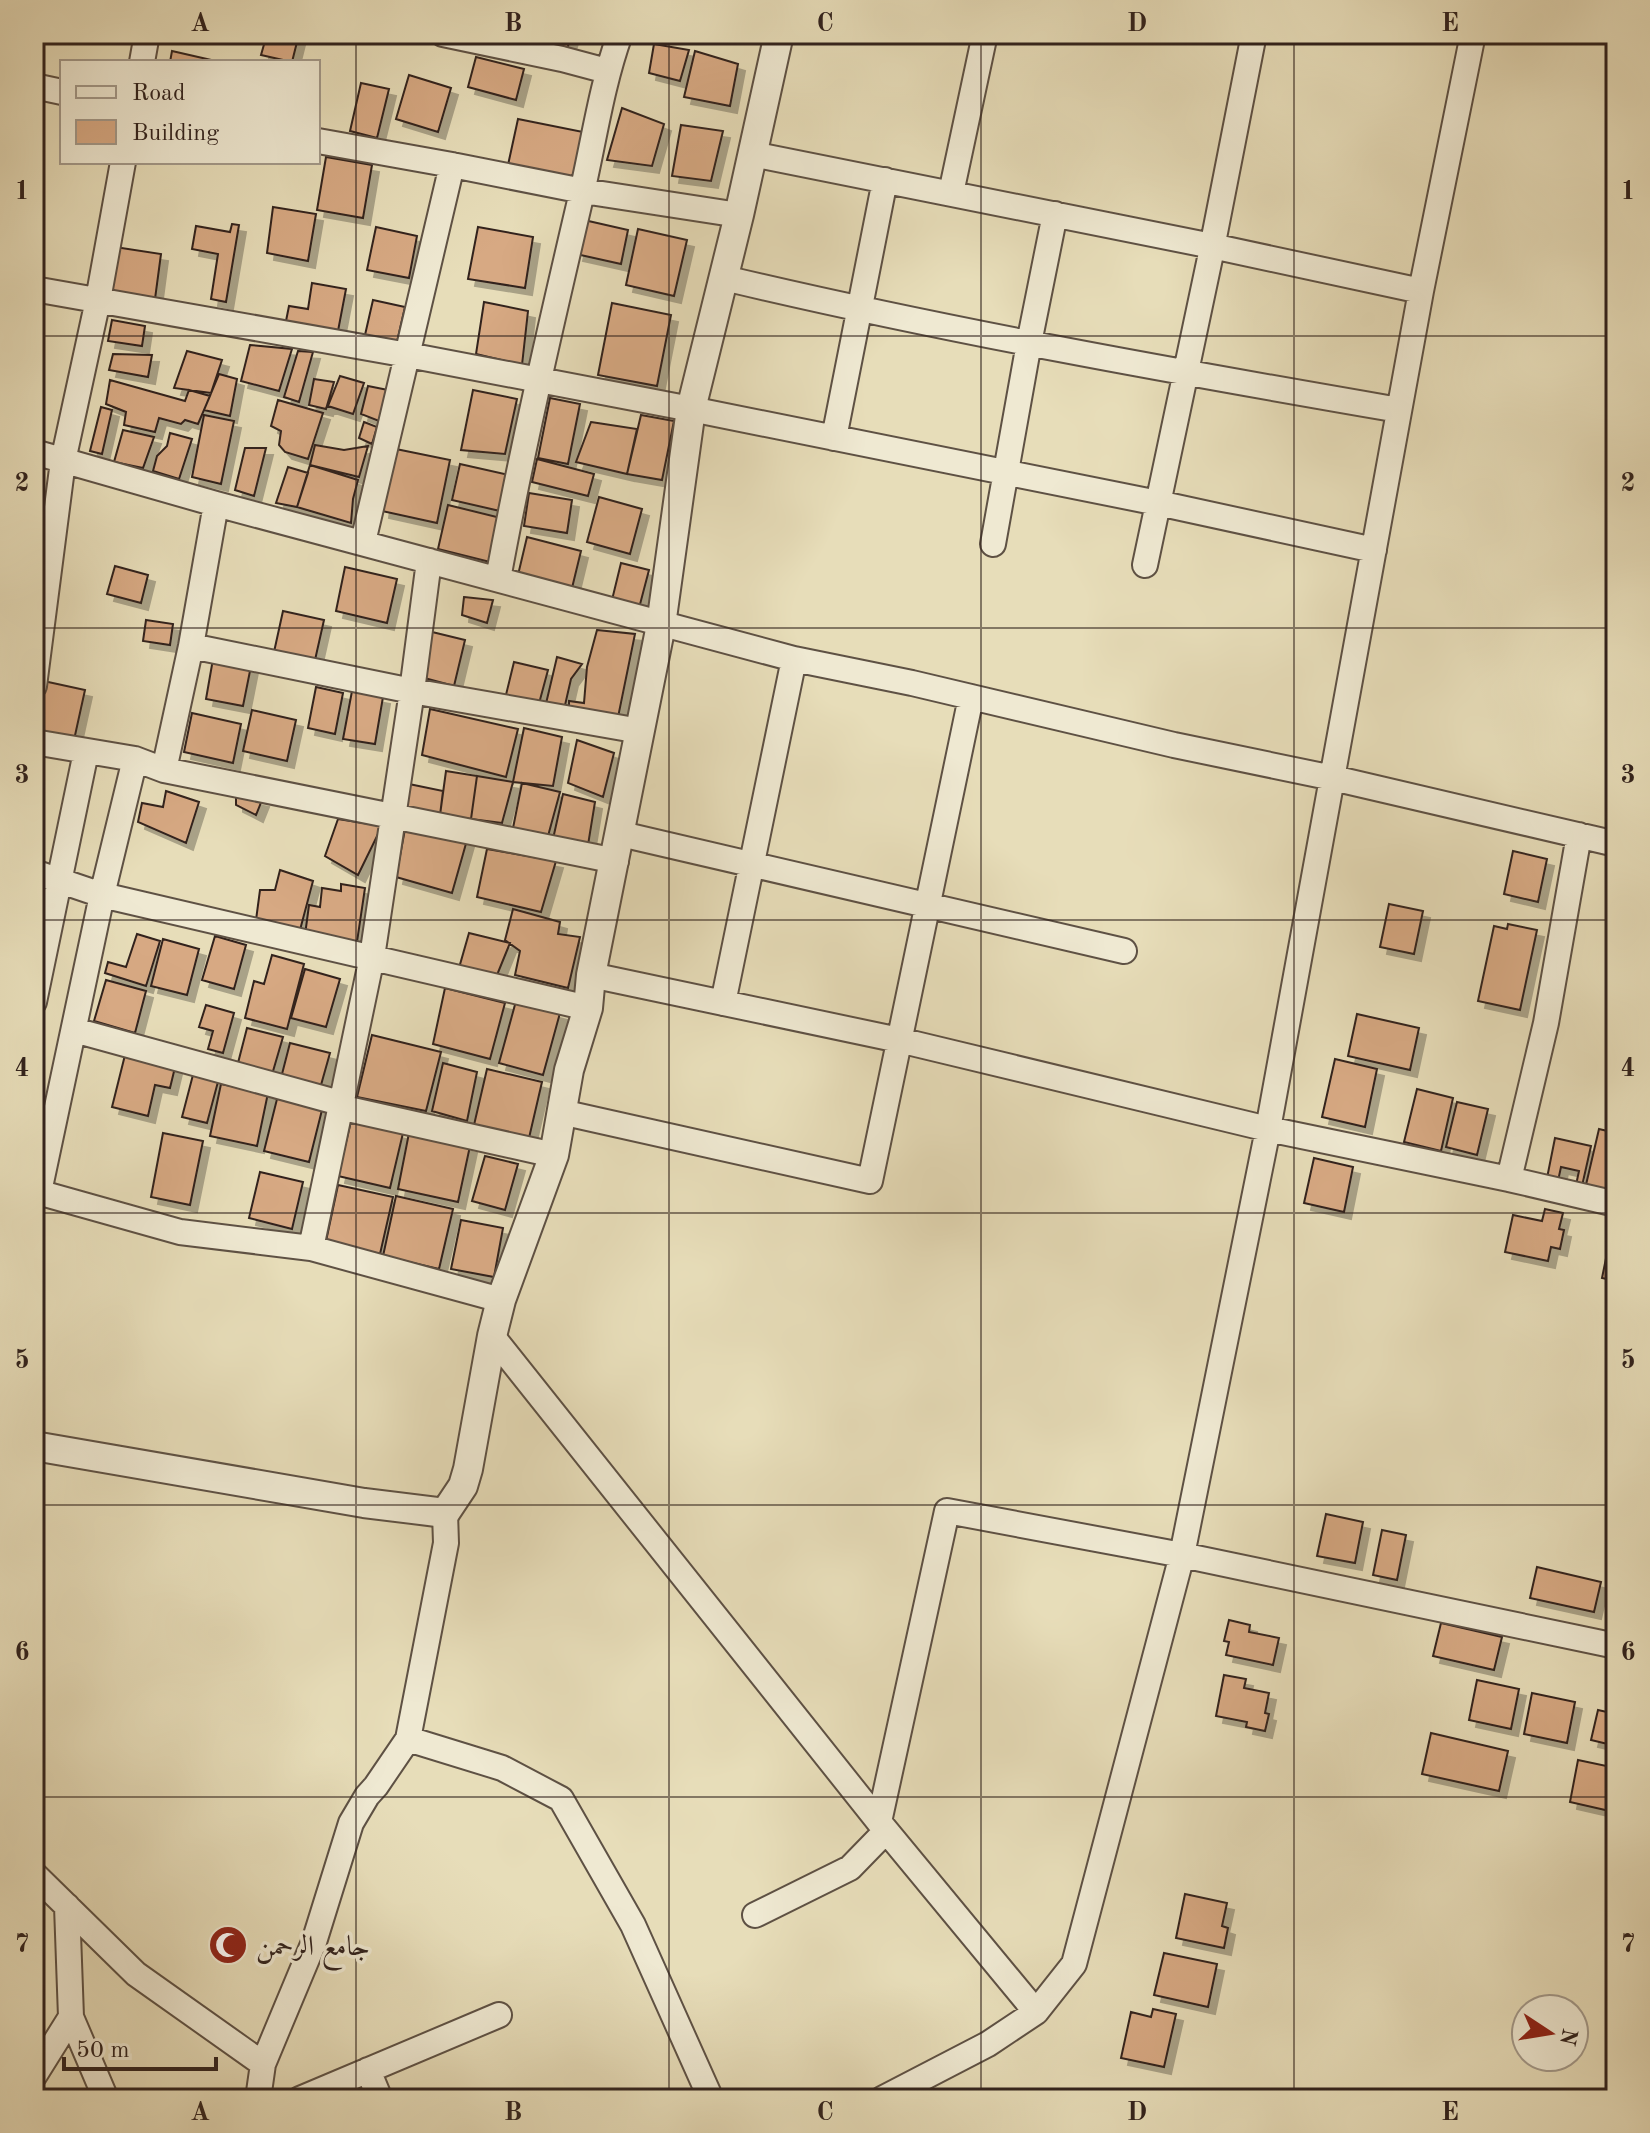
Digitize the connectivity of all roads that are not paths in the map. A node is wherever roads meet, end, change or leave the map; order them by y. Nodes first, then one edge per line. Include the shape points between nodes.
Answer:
1 (147, 34) edge
2 (443, 34) edge
3 (620, 34) edge
4 (779, 34) edge
5 (985, 34) edge
6 (1254, 34) edge
7 (1473, 34) edge
8 (142, 60) edge
9 (607, 71) junction
10 (34, 86) edge
11 (60, 92) edge
12 (320, 141) edge
13 (752, 154) junction
14 (123, 164) edge
15 (452, 165) junction
16 (885, 180) junction
17 (583, 191) junction
18 (951, 193) junction
19 (1055, 214) junction
20 (739, 215) junction
21 (1212, 246) junction
22 (724, 278) junction
23 (34, 289) edge
24 (1421, 291) junction
25 (98, 300) junction
26 (858, 310) junction
27 (1029, 343) junction
28 (408, 355) junction
29 (1186, 373) junction
30 (538, 381) junction
31 (691, 409) junction
32 (1399, 410) junction
33 (834, 438) junction
34 (34, 452) edge
35 (63, 461) junction
36 (1005, 473) junction
37 (1158, 503) junction
38 (216, 504) junction
39 (363, 542) junction
40 (993, 544) dead end
41 (1374, 550) junction
42 (429, 561) junction
43 (1145, 565) dead end
44 (498, 579) junction
45 (661, 625) junction
46 (191, 646) junction
47 (794, 659) junction
48 (34, 686) edge
49 (412, 691) junction
50 (971, 697) junction
51 (640, 731) junction
52 (34, 742) edge
53 (86, 752) junction
54 (135, 759) junction
55 (164, 770) junction
56 (1333, 778) junction
57 (393, 817) junction
58 (1579, 835) junction
59 (1616, 844) edge
60 (618, 847) junction
61 (752, 864) junction
62 (34, 872) edge
63 (61, 880) junction
64 (102, 895) junction
65 (927, 904) junction
66 (1124, 951) dead end
67 (372, 957) junction
68 (591, 975) junction
69 (34, 1002) edge
70 (723, 1003) junction
71 (588, 1008) junction
72 (74, 1030) junction
73 (899, 1040) junction
74 (339, 1105) junction
75 (561, 1112) junction
76 (1268, 1129) junction
77 (554, 1155) junction
78 (1509, 1179) junction
79 (37, 1192) edge
80 (1616, 1204) edge
81 (311, 1248) junction
82 (501, 1300) junction
83 (492, 1336) junction
84 (34, 1446) edge
85 (445, 1513) junction
86 (1182, 1555) junction
87 (1616, 1646) edge
88 (408, 1739) junction
89 (882, 1826) junction
90 (34, 1874) edge
91 (67, 1906) junction
92 (755, 1915) dead end
93 (1036, 2012) junction
94 (499, 2015) dead end
95 (71, 2017) junction
96 (263, 2064) junction
97 (368, 2070) junction
98 (34, 2076) edge
99 (106, 2099) edge
100 (258, 2099) edge
101 (300, 2099) edge
102 (380, 2099) edge
103 (711, 2099) edge
104 (882, 2099) edge

1 - 8 street
2 - 9 street
3 - 9 street
4 - 13 street
5 - 18 street
6 - 21 street
7 - 24 street
9 - 17 street
10 - 11 street
12 - 15 street
13 - 16 street
13 - 20 street
14 - 25 street
15 - 17 street
15 - 28 street
16 - 18 street
16 - 26 street
17 - 20 street
17 - 30 street
18 - 19 street
19 - 21 street
19 - 27 street
20 - 22 street
21 - 24 street
21 - 29 street
22 - 26 street
22 - 31 street
23 - 25 street
24 - 32 street
25 - 28 street
25 - 35 street
26 - 27 street
26 - 33 street
27 - 29 street
27 - 36 street
28 - 30 street
28 - 39 street
29 - 32 street
29 - 37 street
30 - 31 street
30 - 44 street
31 - 33 street
31 - 45 street
32 - 41 street
33 - 36 street
34 - 35 street
35 - 38 street
35 - 48 street
36 - 37 street
36 - 40 street
37 - 41 street
37 - 43 street
38 - 39 street
38 - 46 street
39 - 42 street
41 - 56 street
42 - 44 street
42 - 49 street
44 - 45 street
45 - 47 street
45 - 51 street
46 - 49 street
46 - 55 street
47 - 50 street
47 - 61 street
49 - 51 street
49 - 57 street
50 - 56 street
50 - 65 street
51 - 60 street
52 - 53 street
53 - 54 street
53 - 63 street
54 - 55 street
54 - 64 street
55 - 57 street
56 - 58 street
56 - 76 street
57 - 60 street
57 - 67 street
58 - 59 street
58 - 78 street via 1546,1023
60 - 61 street
60 - 68 street
61 - 65 street
61 - 70 street
62 - 63 street
63 - 64 street
63 - 69 street
64 - 67 street
64 - 72 street
65 - 66 street
65 - 73 street
67 - 71 street
67 - 74 street
68 - 70 street
68 - 71 street
70 - 73 street
71 - 75 street
72 - 74 street
72 - 79 street
73 - 75 street via 870,1181
73 - 76 street
74 - 77 street
74 - 81 street
75 - 77 street
76 - 78 street
76 - 86 street
77 - 82 street
78 - 80 street
79 - 81 street via 180,1232
81 - 82 street
82 - 83 street
83 - 85 street via 468,1469
83 - 89 street
84 - 85 street
85 - 88 street via 446,1543
86 - 87 street
86 - 89 street via 947,1511
86 - 93 street via 1074,1964
88 - 96 street via 351,1823 314,1942
88 - 103 street via 502,1768 561,1799 633,1925
89 - 92 street via 850,1868
89 - 93 street
90 - 91 street
91 - 95 street
91 - 96 street via 136,1974
93 - 104 street via 988,2044
94 - 97 street
95 - 98 street
95 - 99 street
96 - 100 street
97 - 101 street
97 - 102 street

